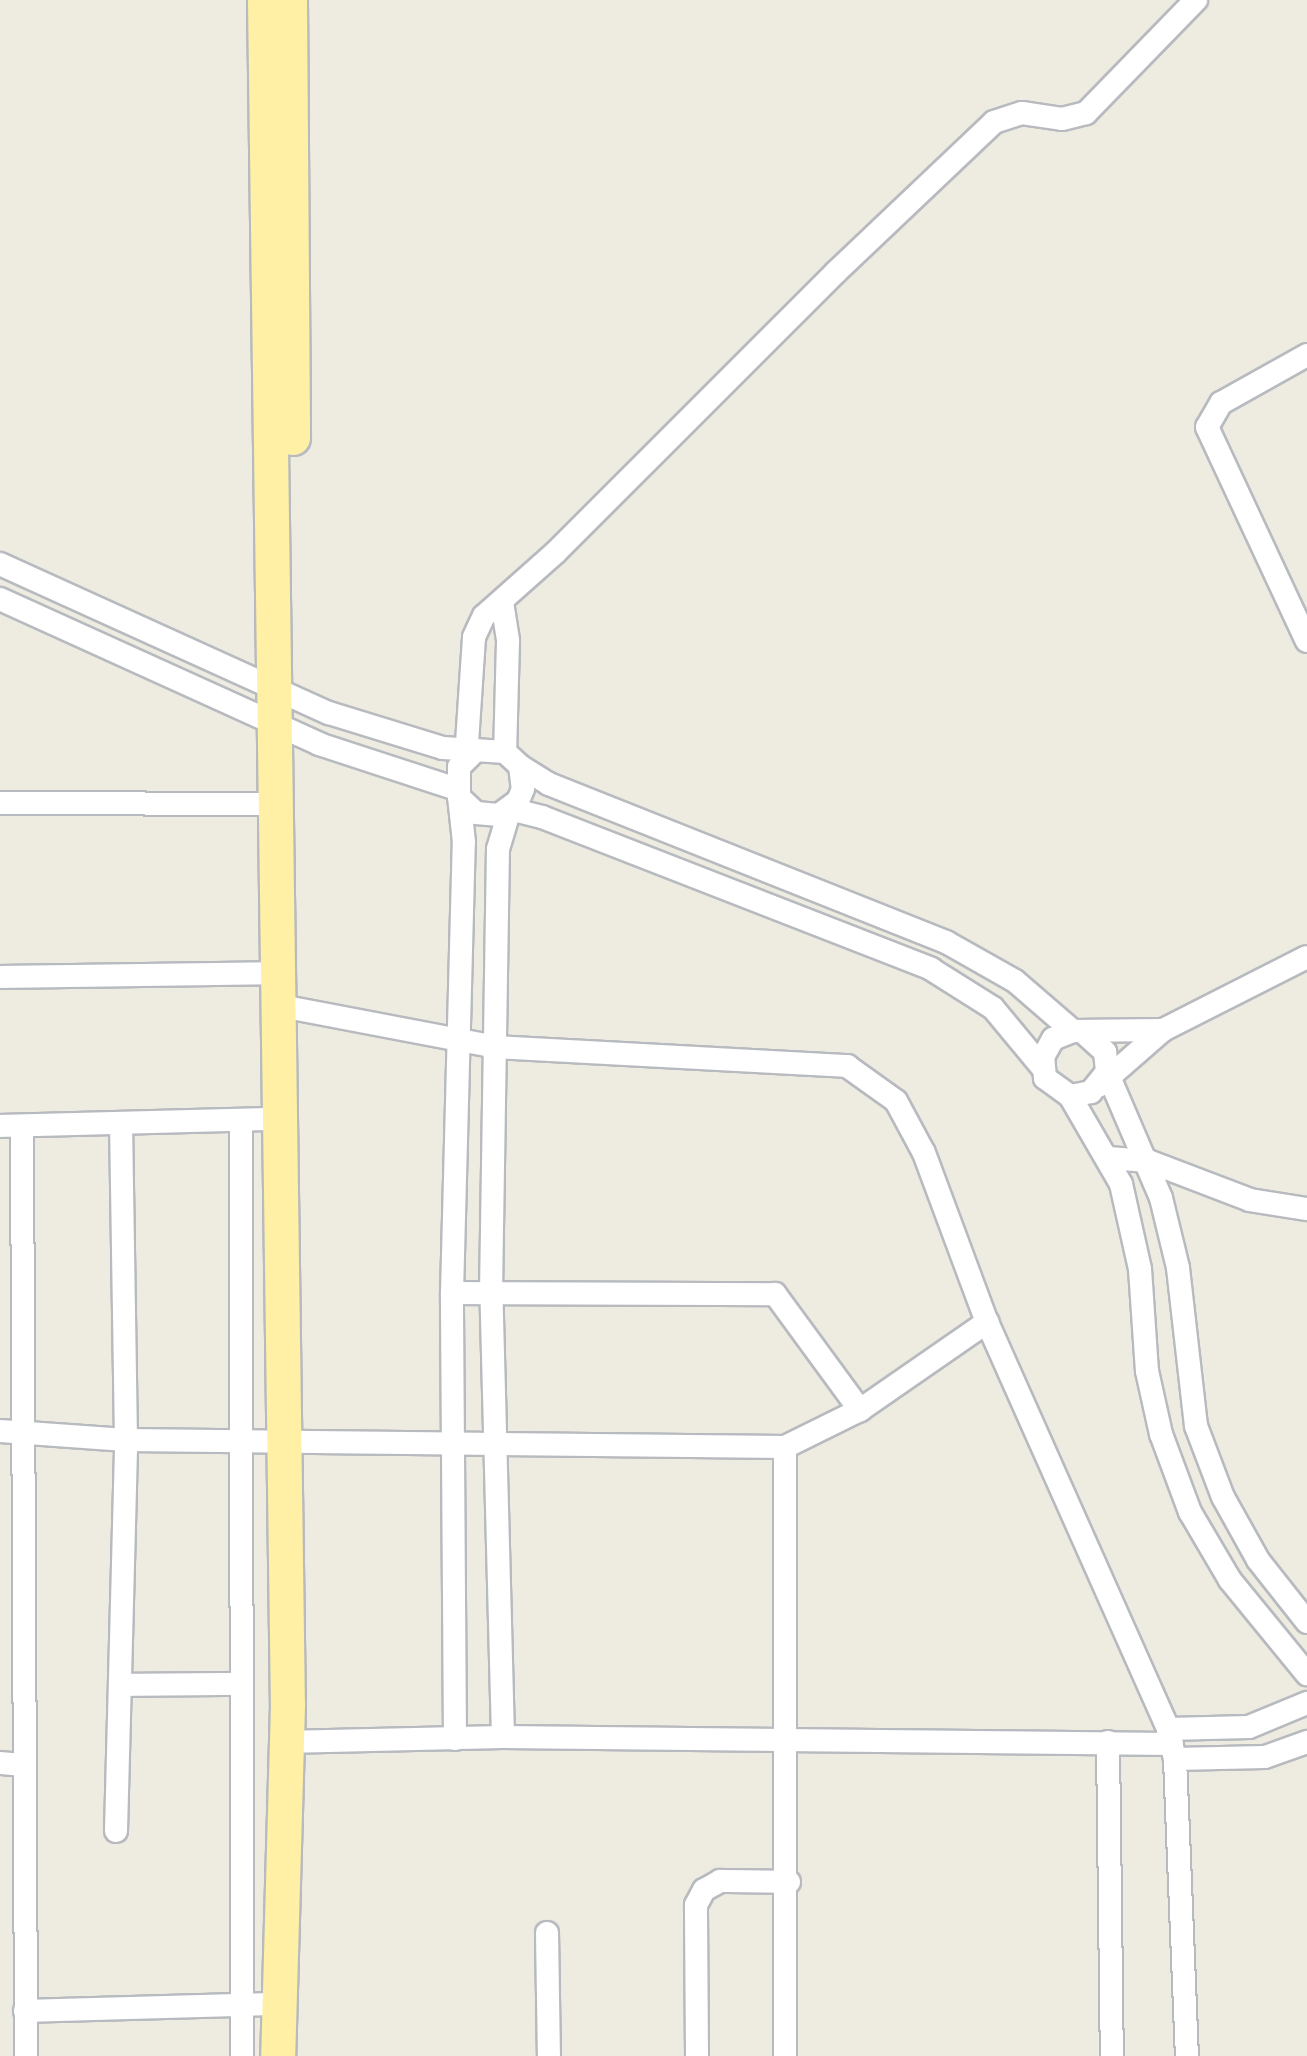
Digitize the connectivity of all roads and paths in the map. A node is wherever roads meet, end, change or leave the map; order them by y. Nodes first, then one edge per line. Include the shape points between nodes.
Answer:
1 (265, 0) edge
2 (290, 0) edge
3 (1196, 0) edge
4 (1307, 355) edge
5 (0, 564) edge
6 (0, 599) edge
7 (502, 602) junction
8 (1307, 641) edge
9 (277, 689) junction
10 (277, 725) junction
11 (470, 753) junction
12 (512, 759) junction
13 (458, 793) junction
14 (0, 803) edge
15 (277, 804) junction
16 (510, 809) junction
17 (1307, 957) edge
18 (0, 977) edge
19 (277, 989) junction
20 (1163, 1030) junction
21 (1078, 1032) junction
22 (459, 1038) junction
23 (496, 1047) junction
24 (1042, 1067) junction
25 (1105, 1079) junction
26 (1070, 1096) junction
27 (276, 1119) junction
28 (241, 1120) junction
29 (121, 1123) junction
30 (11, 1126) edge
31 (1108, 1158) junction
32 (1148, 1161) junction
33 (1307, 1209) edge
34 (452, 1293) junction
35 (491, 1293) junction
36 (987, 1322) junction
37 (860, 1410) junction
38 (11, 1431) edge
39 (126, 1440) junction
40 (282, 1441) junction
41 (241, 1442) junction
42 (457, 1443) junction
43 (498, 1444) junction
44 (785, 1447) junction
45 (1307, 1622) edge
46 (1307, 1674) edge
47 (241, 1684) junction
48 (121, 1685) junction
49 (1307, 1703) edge
50 (503, 1737) junction
51 (787, 1738) junction
52 (455, 1739) junction
53 (284, 1742) junction
54 (1108, 1742) junction
55 (1307, 1742) edge
56 (1172, 1744) junction
57 (0, 1763) edge
58 (23, 1765) junction
59 (116, 1831) dead end
60 (789, 1882) junction
61 (547, 1933) dead end
62 (243, 2004) junction
63 (279, 2004) junction
64 (25, 2011) junction
65 (26, 2056) edge
66 (242, 2056) edge
67 (278, 2056) edge
68 (549, 2056) edge
69 (697, 2056) edge
70 (785, 2056) edge
71 (1112, 2056) edge
72 (1187, 2056) edge

1 - 9 main road via 270,625
2 - 9 main road via 295,345 291,563 288,641
3 - 7 street via 1086,113 1062,119 1012,114 986,128
4 - 8 street via 1221,403 1207,427
5 - 9 street
6 - 10 street
7 - 11 street via 484,616 474,637
7 - 12 street
9 - 10 main road
9 - 11 street via 329,713
10 - 13 street
10 - 15 main road
11 - 12 street
11 - 13 street
12 - 16 street via 523,789
12 - 21 street via 549,784 946,942 1015,981
13 - 16 street via 476,813 499,815
13 - 22 street via 464,842
14 - 15 street
15 - 19 main road
16 - 23 street via 498,849
16 - 24 street via 931,969 993,1008
17 - 20 street
18 - 19 street
19 - 22 street
19 - 27 main road
20 - 21 street
20 - 25 street
21 - 24 street via 1053,1039
21 - 25 street via 1105,1052
22 - 23 street
22 - 34 street
23 - 35 street
23 - 36 street via 847,1066 896,1101 924,1153
24 - 26 street via 1051,1087
25 - 26 street
25 - 32 street
26 - 31 street
27 - 28 street
27 - 40 main road
28 - 29 street
28 - 41 street
29 - 30 street
29 - 39 street
30 - 38 street
31 - 32 street
31 - 46 street via 1133,1229 1147,1371 1161,1434 1190,1512 1230,1580
32 - 33 street via 1250,1200
32 - 45 street via 1178,1268 1196,1426 1223,1497 1258,1560
34 - 35 street
34 - 42 street
35 - 37 street via 775,1294
35 - 43 street
36 - 37 street
36 - 56 street
37 - 44 street
38 - 39 street
38 - 58 street
39 - 41 street
39 - 48 street
40 - 41 street
40 - 42 street
40 - 53 main road
41 - 47 street
42 - 43 street
42 - 52 street
43 - 44 street
43 - 50 street
44 - 51 street
47 - 48 street
47 - 62 street
48 - 59 street
49 - 56 street via 1249,1727
50 - 51 street
50 - 52 street
51 - 54 street
51 - 60 street
52 - 53 street
53 - 63 main road
54 - 56 street
54 - 71 street
55 - 56 street via 1265,1757
56 - 72 street
57 - 58 street
58 - 64 street
60 - 69 street via 720,1881 704,1890 696,1905
60 - 70 street
61 - 68 street
62 - 63 street
62 - 64 street
62 - 66 street
63 - 67 main road
64 - 65 street

